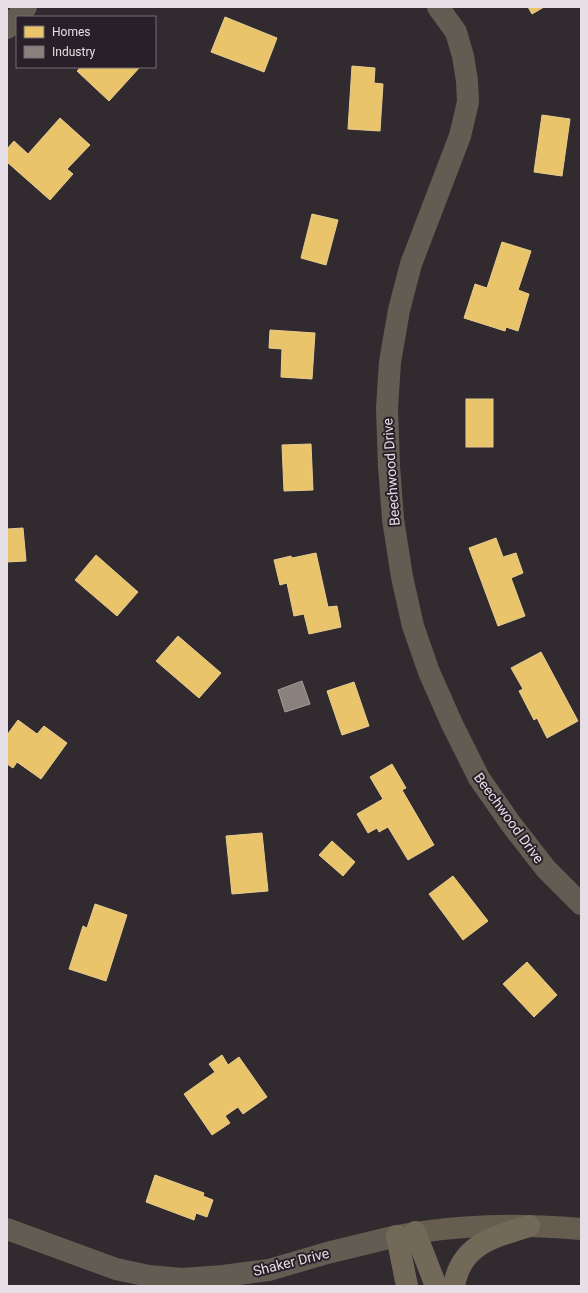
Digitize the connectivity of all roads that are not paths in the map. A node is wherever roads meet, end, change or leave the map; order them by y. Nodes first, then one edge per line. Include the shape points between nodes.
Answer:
1 (26, 7) edge
2 (438, 7) edge
3 (18, 16) edge
4 (16, 18) edge
5 (7, 28) edge
6 (581, 904) edge
7 (529, 1226) junction
8 (7, 1229) edge
9 (581, 1230) edge
10 (406, 1234) junction
11 (407, 1286) edge
12 (436, 1286) edge
13 (454, 1286) edge

1 - 3 street
2 - 6 street, Beechwood Drive via 456,32 463,56 468,102 460,136 411,264 399,310 390,362 386,408 388,466 402,577 413,626 429,672 479,778 546,869
4 - 5 street
7 - 9 street, Shaker Drive
7 - 10 street, Shaker Drive via 456,1227
7 - 13 highway via 492,1238 476,1247 464,1261
8 - 10 street, Shaker Drive via 116,1269 182,1279 269,1270
10 - 11 highway
10 - 12 highway

